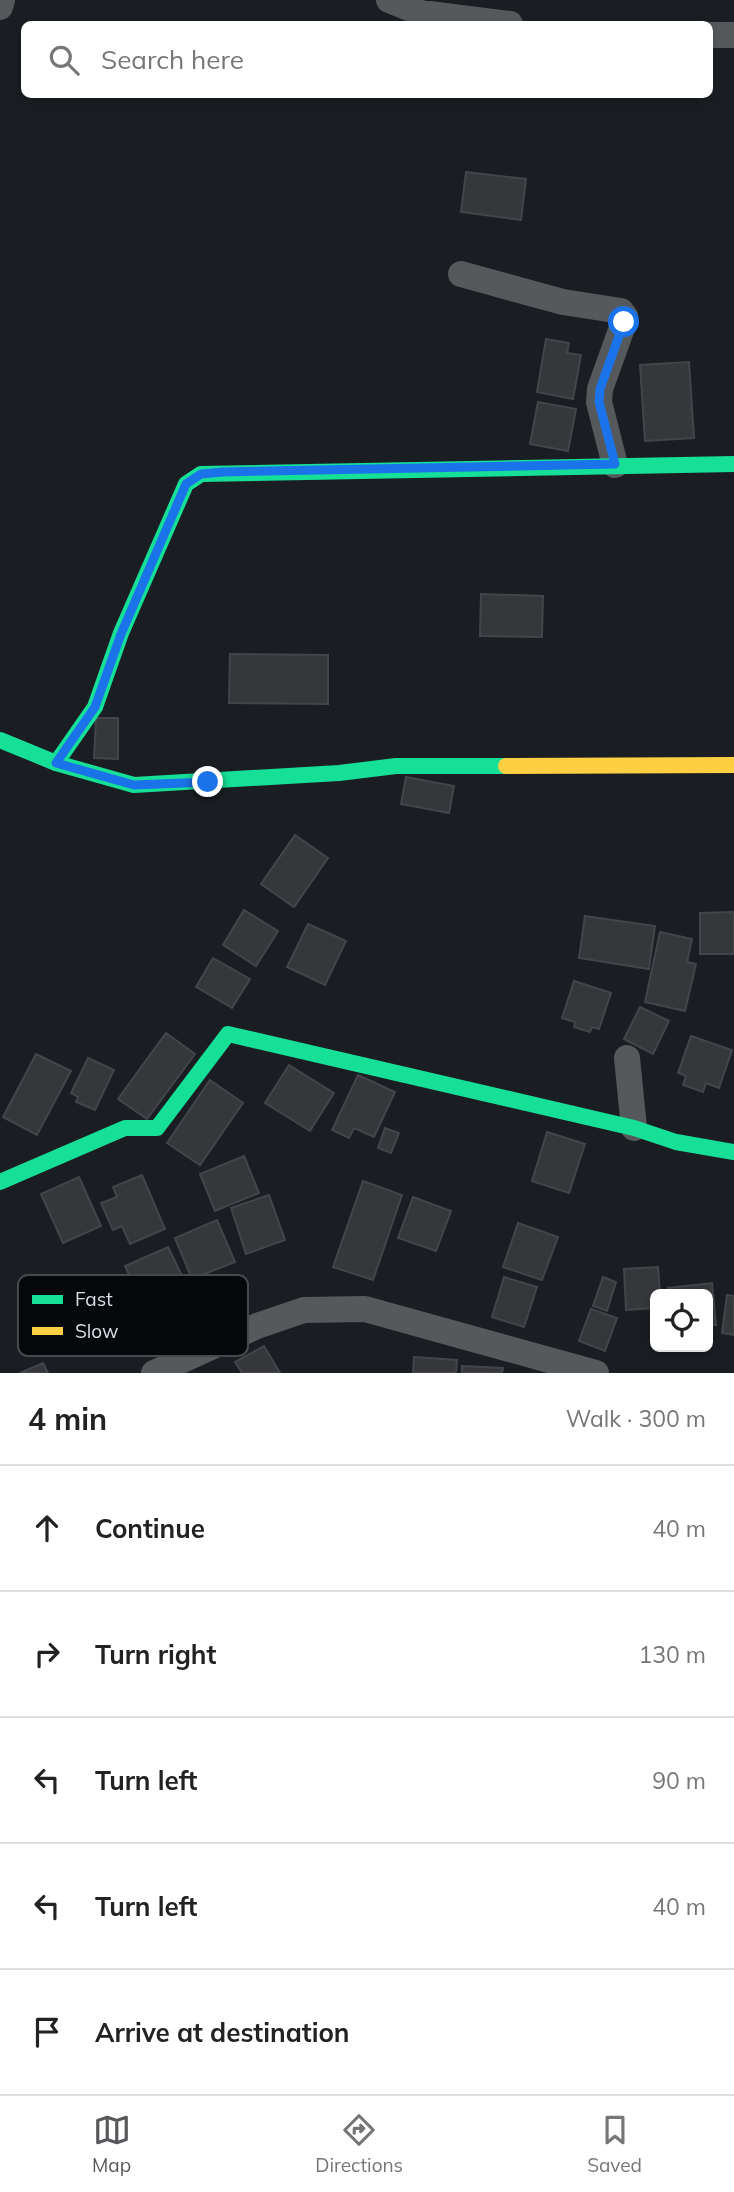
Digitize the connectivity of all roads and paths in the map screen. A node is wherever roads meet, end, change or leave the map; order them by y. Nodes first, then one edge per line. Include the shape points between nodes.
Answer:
1 (2, 0) edge
2 (389, 0) edge
3 (0, 6) edge
4 (486, 21) edge
5 (713, 35) edge
6 (734, 35) edge
7 (461, 274) dead end
8 (615, 464) junction
9 (734, 464) edge
10 (0, 740) edge
11 (56, 763) junction
12 (734, 765) edge
13 (627, 1058) dead end
14 (634, 1128) junction
15 (734, 1152) edge
16 (0, 1182) edge
17 (248, 1330) edge
18 (191, 1356) edge
19 (154, 1373) edge
20 (596, 1373) edge

1 - 3 street
2 - 4 street via 421,13
5 - 6 street
7 - 8 street via 563,302 621,311 624,322 599,402
8 - 9 street
8 - 11 street via 201,474 186,484 121,634 95,707
10 - 11 street
11 - 12 street via 134,785 396,766
13 - 14 street
14 - 15 street via 676,1142
14 - 16 street via 228,1034 157,1128 125,1128
17 - 20 street via 304,1310 365,1309
18 - 19 street

